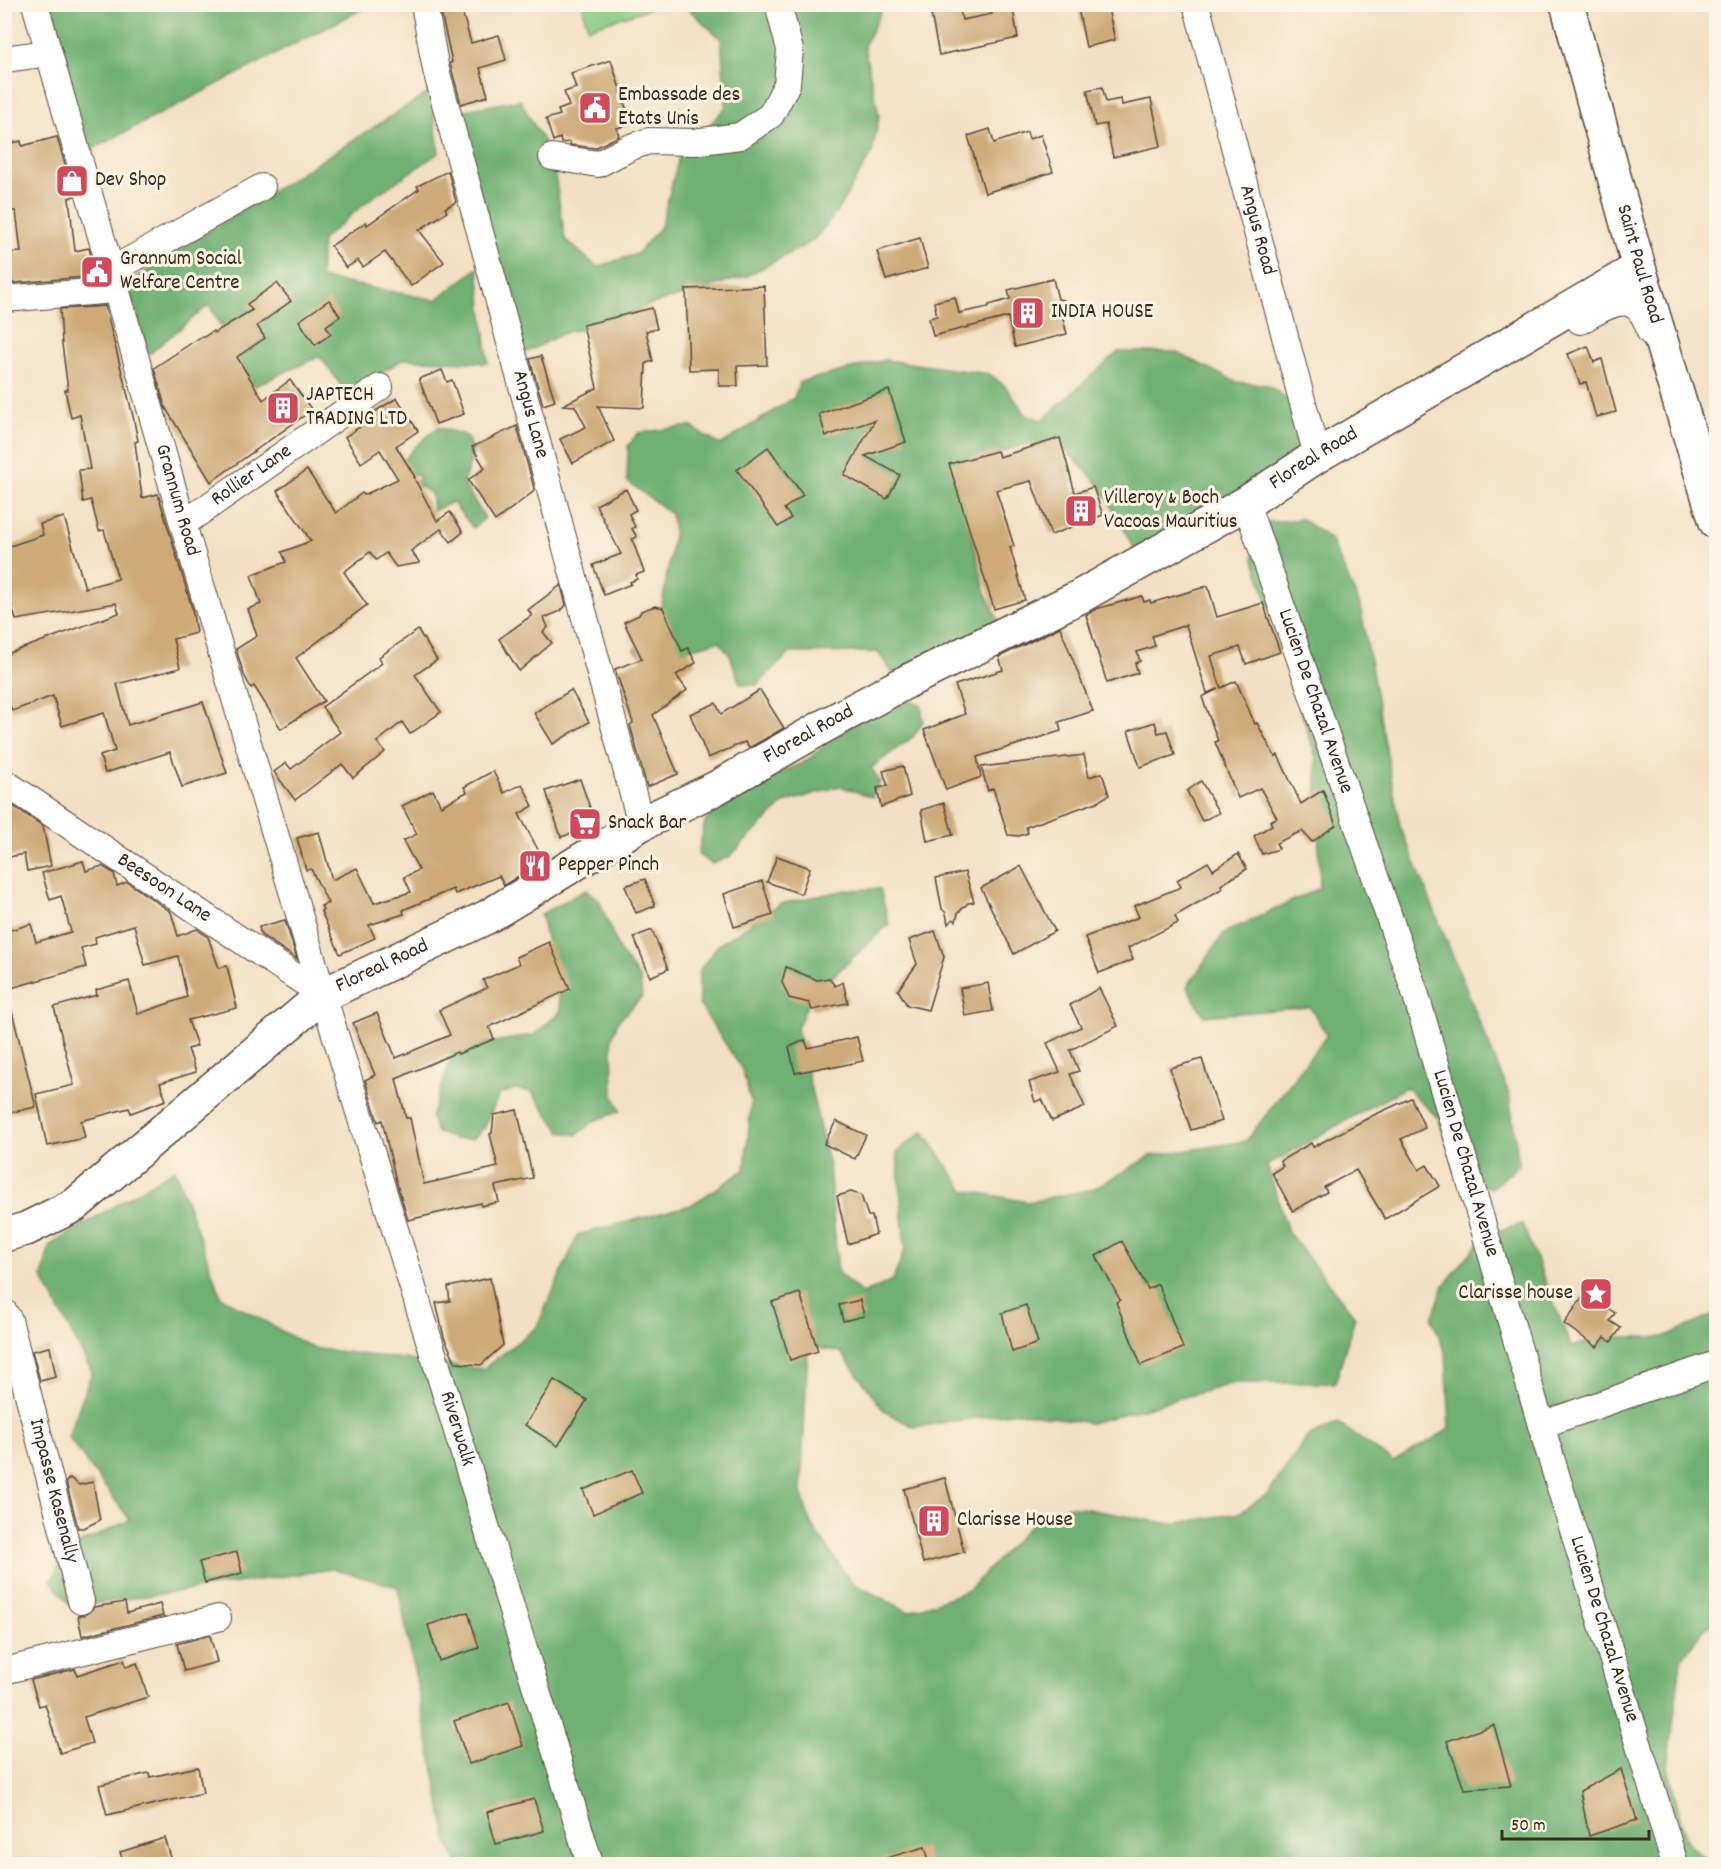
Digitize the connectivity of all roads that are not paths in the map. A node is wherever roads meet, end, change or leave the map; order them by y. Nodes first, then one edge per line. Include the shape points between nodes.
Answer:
1 (35, 4) edge
2 (424, 4) edge
3 (778, 4) edge
4 (1196, 4) edge
5 (1567, 4) edge
6 (49, 53) junction
7 (4, 58) edge
8 (552, 157) dead end
9 (262, 187) dead end
10 (1640, 268) junction
11 (113, 280) junction
12 (4, 299) edge
13 (1470, 367) junction
14 (380, 387) dead end
15 (1684, 415) junction
16 (1317, 456) junction
17 (1246, 503) junction
18 (1716, 522) edge
19 (183, 524) junction
20 (4, 782) edge
21 (641, 824) junction
22 (323, 995) junction
23 (4, 1235) edge
24 (4, 1312) edge
25 (1716, 1364) edge
26 (1541, 1425) junction
27 (81, 1601) dead end
28 (218, 1618) dead end
29 (4, 1671) edge
30 (590, 1864) edge
31 (1675, 1864) edge

1 - 6 street, Grannum Road
2 - 21 street, Angus Lane via 436,70
3 - 8 street via 790,50 787,84 771,115 748,131 740,136 694,142 649,141 598,164
4 - 16 street, Angus Road
5 - 10 main road, Saint Paul Road
6 - 7 street
6 - 11 street, Grannum Road
9 - 11 street
10 - 13 main road, Floreal Road
10 - 15 main road, Saint Paul Road
11 - 12 street
11 - 19 street, Grannum Road
13 - 15 street via 1506,364 1607,305 1628,303 1637,306 1646,317 1669,395
13 - 16 main road, Floreal Road
14 - 19 street, Rollier Lane
15 - 18 main road, Saint Paul Road
16 - 17 main road, Floreal Road
17 - 21 main road, Floreal Road via 1079,597 906,682 716,788
17 - 26 street, Lucien De Chazal Avenue via 1415,992
19 - 22 street, Grannum Road
20 - 22 street, Beesoon Lane
21 - 22 main road, Floreal Road via 487,917
22 - 23 main road, Floreal Road via 75,1205 26,1229
22 - 30 street, Riverwalk
24 - 27 street, Impasse Kasenally
25 - 26 street
26 - 31 street, Lucien De Chazal Avenue
28 - 29 street

